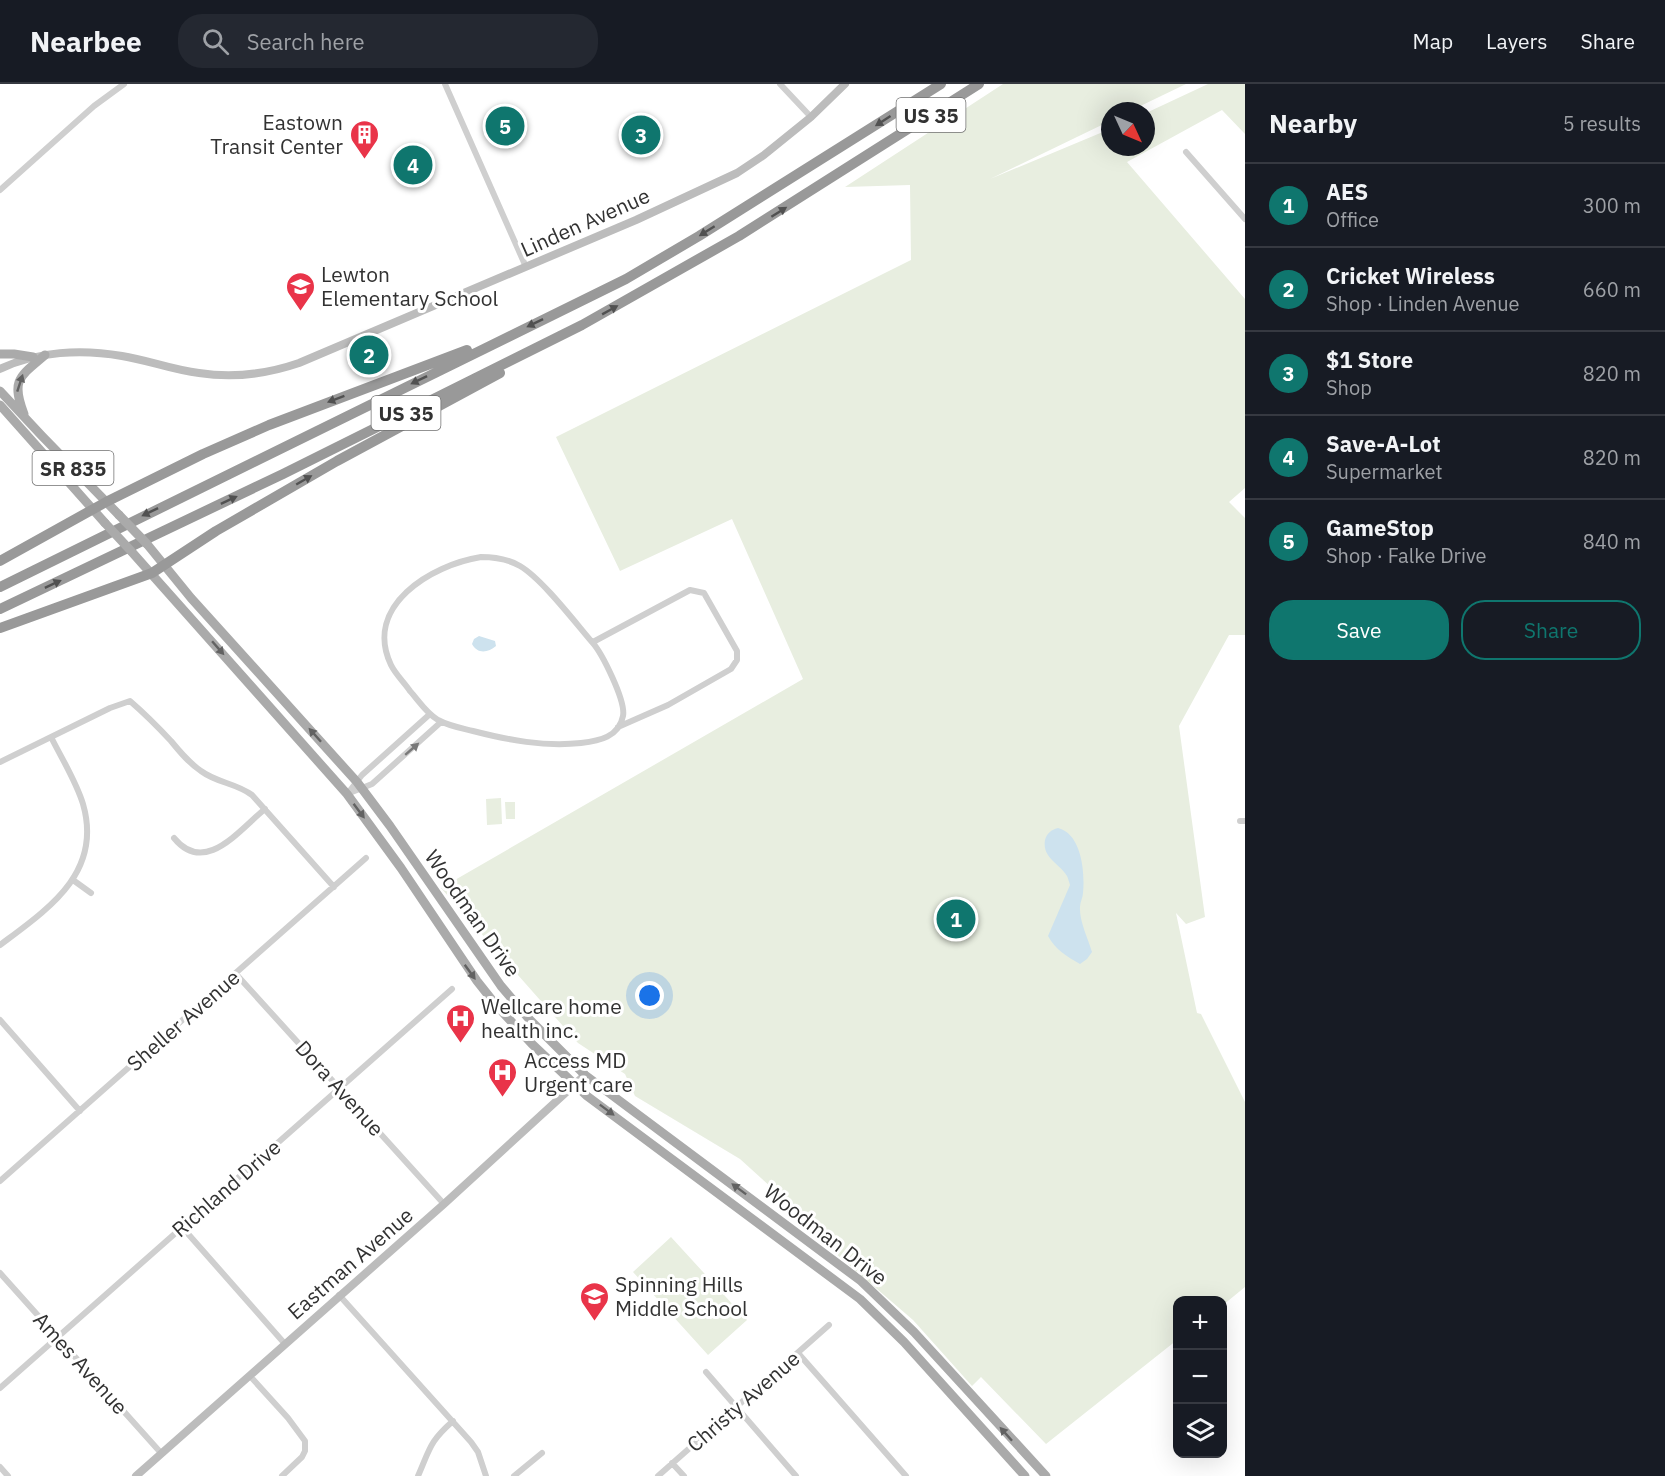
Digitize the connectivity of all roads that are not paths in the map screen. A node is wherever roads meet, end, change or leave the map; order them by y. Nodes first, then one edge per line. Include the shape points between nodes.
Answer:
1 (124, 84) edge
2 (445, 84) edge
3 (780, 84) edge
4 (845, 84) edge
5 (940, 84) edge
6 (979, 84) edge
7 (811, 117) junction
8 (1186, 152) dead end
9 (0, 190) edge
10 (1245, 219) edge
11 (526, 267) junction
12 (582, 325) junction
13 (509, 335) junction
14 (0, 354) edge
15 (45, 355) junction
16 (33, 357) junction
17 (0, 369) edge
18 (0, 391) edge
19 (2, 409) edge
20 (26, 419) junction
21 (106, 502) junction
22 (93, 509) junction
23 (0, 561) edge
24 (164, 565) junction
25 (152, 573) junction
26 (0, 587) edge
27 (0, 609) edge
28 (0, 628) edge
29 (593, 642) junction
30 (430, 714) junction
31 (441, 722) junction
32 (618, 727) junction
33 (51, 737) junction
34 (0, 762) edge
35 (359, 785) junction
36 (347, 794) junction
37 (264, 809) junction
38 (174, 838) dead end
39 (366, 858) dead end
40 (73, 880) junction
41 (334, 887) junction
42 (91, 893) dead end
43 (0, 945) edge
44 (236, 974) junction
45 (452, 989) dead end
46 (0, 1020) edge
47 (585, 1075) junction
48 (575, 1085) junction
49 (340, 1088) junction
50 (80, 1111) junction
51 (0, 1181) edge
52 (444, 1204) junction
53 (182, 1227) junction
54 (0, 1273) edge
55 (339, 1295) junction
56 (828, 1325) dead end
57 (58, 1337) junction
58 (285, 1344) junction
59 (798, 1353) junction
60 (706, 1372) dead end
61 (250, 1376) junction
62 (0, 1388) edge
63 (736, 1407) junction
64 (453, 1421) junction
65 (161, 1453) junction
66 (542, 1453) dead end
67 (672, 1463) junction
68 (0, 1467) edge
69 (7, 1476) edge
70 (136, 1476) edge
71 (282, 1476) edge
72 (418, 1476) edge
73 (486, 1476) edge
74 (514, 1476) edge
75 (658, 1476) edge
76 (684, 1476) edge
77 (796, 1476) edge
78 (906, 1476) edge
79 (1025, 1476) edge
80 (1046, 1476) edge

1 - 9 street
2 - 11 street
3 - 7 street
4 - 7 main road, Linden Avenue
5 -> 13 highway, US 35 via 626,279
12 -> 6 highway, US 35 via 803,197
7 - 11 main road, Linden Avenue via 736,173
8 - 10 street
11 - 15 main road, Linden Avenue via 344,346 276,370 218,375 104,353
24 -> 12 highway via 337,460 469,392
27 -> 12 highway, US 35
13 -> 21 highway via 269,425
13 -> 26 highway, US 35
14 - 16 main road
15 - 16 main road, Linden Avenue
20 -> 15 main road via 16,395 18,383 23,373
16 - 17 main road, Linden Avenue
18 - 20 main road, Woodman Drive / SR 835
19 - 22 main road, Woodman Drive / SR 835
20 - 21 main road, Woodman Drive / SR 835
21 - 22 highway
21 - 24 main road, Woodman Drive / SR 835, bridge
22 - 23 highway
22 - 25 main road, Woodman Drive / SR 835, bridge
24 - 25 highway
35 -> 24 main road, Woodman Drive
25 - 28 highway
25 -> 36 main road, Woodman Drive
29 - 30 street via 533,576 518,565 500,558 481,557 446,567 402,595 391,611 386,629 390,663
29 - 32 street via 622,701 624,714
29 - 32 street via 690,590 704,593 737,651 737,660 730,669 668,705
30 - 31 street
30 - 35 street
31 - 32 street via 544,744 600,740
35 -> 31 street via 372,784
33 - 34 street
33 - 37 street via 130,701 194,766 210,777 245,790
33 - 40 street via 80,795 86,817 84,856
35 - 36 street
35 - 47 main road, Woodman Drive via 501,986
36 -> 48 main road, Woodman Drive via 496,1005
37 - 38 street via 214,851 195,852
37 - 41 street
39 - 41 street, Sheller Avenue
40 - 42 street
40 - 43 street via 53,904
41 - 44 street, Sheller Avenue
44 - 49 street, Dora Avenue
44 - 50 street, Sheller Avenue
45 - 49 street, Richland Drive
46 - 50 street
47 - 48 main road, Eastman Avenue
80 -> 47 main road, Woodman Drive via 914,1332 861,1281
48 - 52 main road, Eastman Avenue
48 -> 79 main road, Woodman Drive via 860,1299
49 - 52 street, Dora Avenue
49 - 53 street, Richland Drive
50 - 51 street, Sheller Avenue
52 - 55 main road, Eastman Avenue
53 - 57 street, Richland Drive
53 - 58 street
54 - 57 street, Ames Avenue
55 - 58 main road, Eastman Avenue
55 - 64 street
56 - 59 street, Christy Avenue
57 - 62 street, Richland Drive
57 - 65 street, Ames Avenue
58 - 61 main road, Eastman Avenue
59 - 63 street, Christy Avenue
59 - 78 street
60 - 63 street
61 - 65 main road, Eastman Avenue
61 - 71 street via 303,1436 305,1451
63 - 67 street, Christy Avenue
63 - 77 street
64 - 72 street via 429,1446
64 - 73 street via 475,1447
65 - 70 main road, Eastman Avenue
66 - 74 street
67 - 75 street, Christy Avenue
67 - 76 street
68 - 69 street

